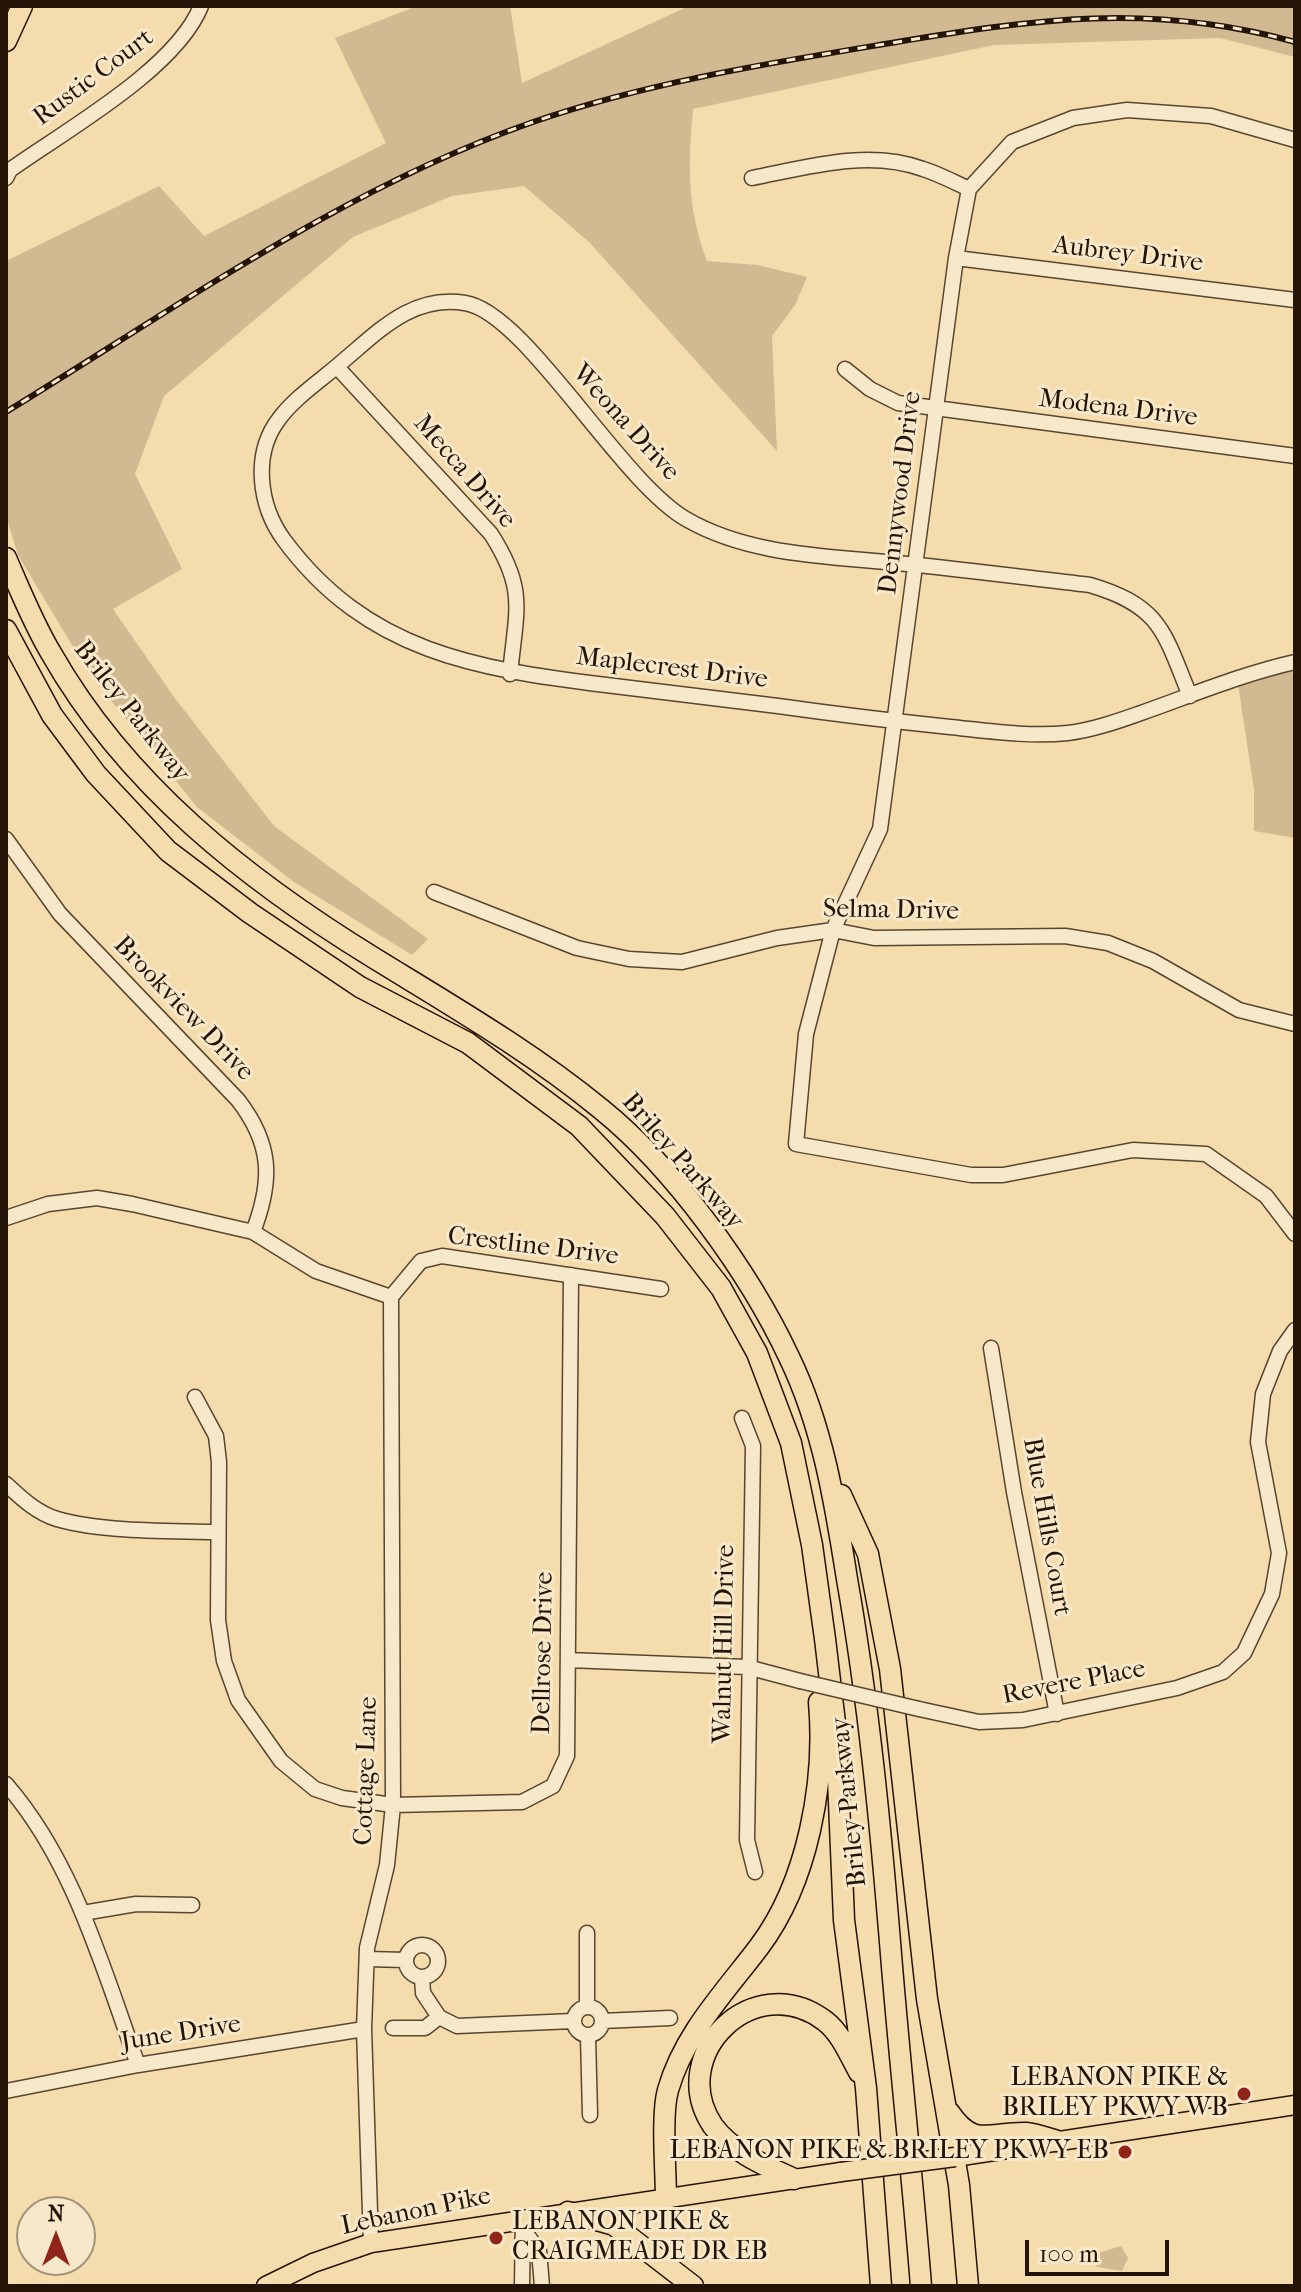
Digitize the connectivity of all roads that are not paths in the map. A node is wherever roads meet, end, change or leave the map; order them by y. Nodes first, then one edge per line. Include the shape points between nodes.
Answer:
1 (22, 6) edge
2 (201, 6) edge
3 (6, 41) edge
4 (1295, 140) edge
5 (6, 178) edge
6 (752, 178) dead end
7 (969, 189) junction
8 (956, 258) junction
9 (1295, 300) edge
10 (337, 367) junction
11 (845, 369) dead end
12 (935, 410) junction
13 (1295, 456) edge
14 (6, 558) edge
15 (917, 565) junction
16 (6, 630) edge
17 (1295, 662) edge
18 (510, 674) junction
19 (1190, 696) junction
20 (897, 721) junction
21 (6, 839) edge
22 (434, 892) dead end
23 (833, 930) junction
24 (1295, 1024) edge
25 (6, 1218) edge
26 (253, 1232) junction
27 (1295, 1234) edge
28 (571, 1275) junction
29 (661, 1289) dead end
30 (391, 1297) junction
31 (1295, 1330) edge
32 (991, 1348) dead end
33 (195, 1397) dead end
34 (742, 1418) dead end
35 (829, 1469) junction
36 (6, 1484) edge
37 (218, 1532) junction
38 (818, 1591) junction
39 (568, 1660) junction
40 (747, 1667) junction
41 (1057, 1714) junction
42 (6, 1784) edge
43 (393, 1805) junction
44 (755, 1872) dead end
45 (192, 1905) dead end
46 (83, 1913) junction
47 (587, 1933) dead end
48 (367, 1959) junction
49 (406, 1960) junction
50 (422, 1978) junction
51 (587, 2007) junction
52 (439, 2017) junction
53 (670, 2018) dead end
54 (573, 2021) junction
55 (602, 2021) junction
56 (393, 2028) dead end
57 (364, 2029) junction
58 (588, 2036) junction
59 (138, 2065) junction
60 (866, 2088) junction
61 (6, 2091) edge
62 (1295, 2105) edge
63 (946, 2108) junction
64 (590, 2115) dead end
65 (1057, 2141) junction
66 (955, 2157) junction
67 (794, 2179) junction
68 (666, 2199) junction
69 (568, 2212) junction
70 (524, 2225) junction
71 (371, 2243) junction
72 (266, 2286) edge
73 (522, 2286) edge
74 (542, 2286) edge
75 (693, 2286) edge
76 (881, 2286) edge
77 (921, 2286) edge
78 (968, 2286) edge

1 - 3 highway
2 - 5 street, Rustic Court via 184,37 159,63
4 - 7 street via 1211,116 1127,110 1073,118 1012,142
6 - 7 street via 843,161 885,161 922,168
7 - 8 street, Dennywood Drive
8 - 9 street, Aubrey Drive
8 - 12 street, Dennywood Drive
10 - 15 street, Weona Drive via 398,314 432,304 466,303 487,311 518,339 638,481 681,517 716,535 785,551
10 - 18 street, Mecca Drive via 491,534 510,564 518,589
10 - 18 street, Maplecrest Drive via 278,419 263,453 261,485 276,529 307,570 363,619 409,644
11 - 12 street, Modena Drive via 898,403
12 - 13 street, Modena Drive
12 - 15 street, Dennywood Drive
14 - 35 highway, Briley Parkway via 52,655 82,701 133,767 192,828 273,891 550,1069 606,1113 664,1173 709,1226 755,1294 790,1357
15 - 19 street, Weona Drive via 1090,585 1116,593 1146,610 1163,629
15 - 20 street, Dennywood Drive
16 - 38 highway, Briley Parkway via 52,715 96,774 168,851 360,987 468,1043 579,1126 665,1216 721,1288 757,1353 791,1443
17 - 19 street, Maplecrest Drive
18 - 20 street, Maplecrest Drive
19 - 20 street, Maplecrest Drive via 1070,733
20 - 23 street, Dennywood Drive via 880,829
21 - 26 street, Brookview Drive via 60,914 257,1124 267,1179
22 - 23 street, Selma Drive via 577,948 629,959 682,962
23 - 24 street, Selma Drive via 874,938 1065,936 1108,943 1153,961 1239,1010
23 - 27 street, Dennywood Drive via 806,1034 796,1144 971,1175 1003,1175 1133,1150 1206,1154 1266,1196
25 - 26 street via 48,1204 97,1198
26 - 30 street via 316,1271
28 - 29 street, Crestline Drive
28 - 30 street, Crestline Drive via 442,1256 421,1261
28 - 39 street, Dellrose Drive
30 - 43 street, Cottage Lane
31 - 41 street, Revere Place via 1280,1351 1263,1394 1258,1442 1279,1553 1272,1594 1249,1645 1223,1672 1177,1688
32 - 41 street, Blue Hills Court
33 - 37 street, Dellrose Drive via 216,1436
34 - 40 street, Walnut Hill Drive via 753,1446
35 - 63 highway via 868,1554 884,1636 902,1744 927,1999
35 - 77 highway, Briley Parkway via 872,1754
36 - 37 street via 56,1519
37 - 43 street, Dellrose Drive via 218,1620 224,1661 238,1700 281,1761 315,1789
38 - 60 highway, Briley Parkway via 836,1731 844,1920
38 - 68 highway via 821,1727 813,1815 793,1884 768,1932 687,2042 667,2092
39 - 40 street, Revere Place
39 - 43 street, Dellrose Drive via 567,1756 553,1786 522,1802
40 - 41 street, Revere Place, bridge via 997,1723
40 - 44 street, Walnut Hill Drive via 747,1840
42 - 46 street via 29,1810
43 - 48 street, Cottage Lane via 387,1865
45 - 46 street via 136,1904
46 - 59 street
47 - 51 street
48 - 49 street
48 - 57 street, Cottage Lane
49 - 50 street via 408,1970
49 - 50 street via 415,1947 435,1951 436,1971
50 - 52 street via 423,1993
51 - 54 street via 577,2011
51 - 55 street via 598,2010
52 - 54 street via 457,2026
52 - 56 street via 425,2028
53 - 55 street
54 - 58 street
55 - 58 street
57 - 59 street, June Drive
57 - 71 street, Cottage Lane
58 - 64 street
59 - 61 street, June Drive
60 - 67 highway via 828,2023 802,2007 787,2003 752,2008 734,2016 718,2033 701,2071 700,2088 712,2124 758,2162
60 - 76 highway, Briley Parkway
62 - 65 main road, Lebanon Pike
63 - 65 highway via 972,2136 1029,2133
63 - 66 highway
65 - 66 main road, Lebanon Pike
66 - 67 main road, Lebanon Pike, bridge
66 - 78 highway
67 - 68 main road, Lebanon Pike
68 - 69 main road, Lebanon Pike
69 - 70 main road, Lebanon Pike
69 - 75 highway via 614,2225
70 - 71 main road, Lebanon Pike
70 - 73 street
70 - 74 street via 539,2251
71 - 72 main road, Lebanon Pike

